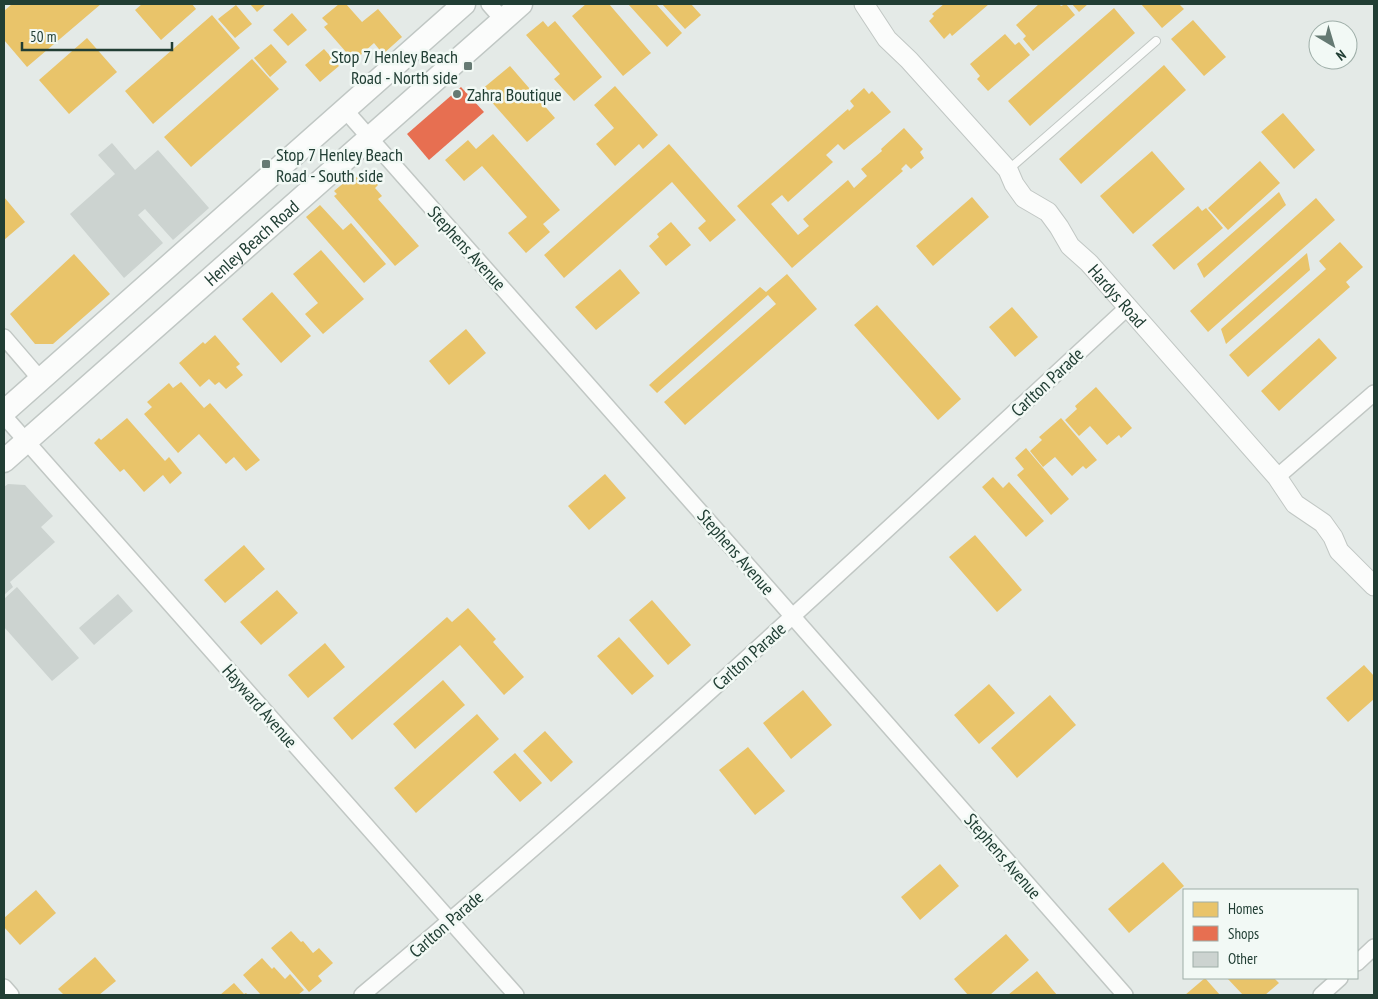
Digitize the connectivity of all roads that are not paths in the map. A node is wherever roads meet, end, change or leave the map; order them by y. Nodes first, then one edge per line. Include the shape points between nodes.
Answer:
1 (464, 4) edge
2 (521, 4) edge
3 (864, 4) edge
4 (496, 12) edge
5 (1156, 41) dead end
6 (345, 110) junction
7 (369, 138) junction
8 (1008, 170) junction
9 (1128, 308) junction
10 (4, 337) edge
11 (41, 380) junction
12 (1374, 393) edge
13 (4, 412) edge
14 (4, 416) edge
15 (26, 441) junction
16 (4, 461) edge
17 (1277, 477) junction
18 (1374, 586) edge
19 (793, 617) junction
20 (451, 921) junction
21 (1374, 947) edge
22 (1358, 962) edge
23 (1339, 979) edge
24 (4, 987) edge
25 (11, 995) edge
26 (362, 995) edge
27 (516, 995) edge
28 (1125, 995) edge
29 (1321, 995) edge

1 - 6 main road, Henley Beach Road
2 - 4 main road, Henley Beach Road
3 - 8 street, Hardys Road via 887,39
4 - 7 main road, Henley Beach Road
5 - 8 lane
6 - 7 street, Stephens Avenue
6 - 11 main road, Henley Beach Road
7 - 15 main road, Henley Beach Road
7 - 19 street, Stephens Avenue
8 - 9 street, Hardys Road via 1024,198 1048,212 1070,246 1089,262
9 - 17 street, Hardys Road
9 - 19 street, Carlton Parade
10 - 11 street
11 - 13 main road, Henley Beach Road
12 - 17 street
14 - 15 street, Hayward Avenue
15 - 16 main road, Henley Beach Road
15 - 20 street, Hayward Avenue
17 - 18 street, Hardys Road via 1295,504 1323,523 1339,551
19 - 20 street, Carlton Parade
19 - 28 street, Stephens Avenue
20 - 26 street, Carlton Parade
20 - 27 street, Hayward Avenue
21 - 22 street
23 - 29 street
24 - 25 street

